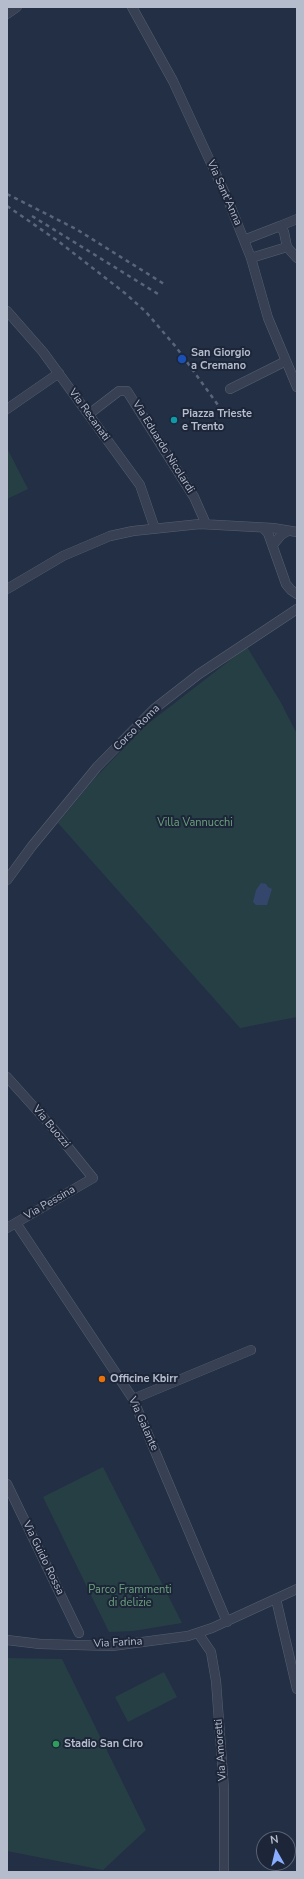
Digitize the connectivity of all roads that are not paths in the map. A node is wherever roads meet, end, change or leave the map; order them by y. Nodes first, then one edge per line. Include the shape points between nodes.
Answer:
1 (17, 7) edge
2 (132, 7) edge
3 (7, 14) edge
4 (297, 219) edge
5 (280, 226) junction
6 (244, 240) junction
7 (287, 248) junction
8 (251, 258) junction
9 (297, 258) edge
10 (7, 311) edge
11 (286, 361) junction
12 (59, 373) junction
13 (297, 388) edge
14 (230, 389) dead end
15 (7, 408) edge
16 (89, 414) junction
17 (206, 524) junction
18 (263, 528) junction
19 (155, 529) junction
20 (293, 531) edge
21 (273, 546) junction
22 (7, 589) edge
23 (297, 594) edge
24 (297, 609) edge
25 (7, 880) edge
26 (7, 1077) edge
27 (93, 1178) joint
28 (16, 1224) junction
29 (7, 1228) edge
30 (251, 1350) dead end
31 (133, 1399) junction
32 (7, 1484) edge
33 (297, 1589) edge
34 (276, 1599) junction
35 (227, 1622) junction
36 (79, 1633) dead end
37 (198, 1633) junction
38 (7, 1640) edge
39 (297, 1687) edge
40 (224, 1872) edge

1 - 3 street
2 - 6 street, Via Sant'Anna via 173,81
4 - 5 street
5 - 6 street
5 - 7 street
6 - 8 street, Via Sant'Anna
7 - 8 street
7 - 9 street
8 - 11 street, Via Sant'Anna via 268,318
10 - 12 street, Via Recanati
11 - 13 street, Via Sant'Anna
11 - 14 street
12 - 15 street
12 - 16 street, Via Recanati
16 - 17 street, Via Eduardo Nicolardi via 119,391 127,391 194,497
16 - 19 street, Via Recanati via 140,485
17 - 18 street
17 - 19 street
18 - 20 street
18 - 21 street
19 - 22 street via 110,536 63,556
20 - 21 street via 281,535
21 - 23 street via 286,584
24 - 25 street, Corso Roma via 199,674 154,709 97,768
26 - 27 street, Via Buozzi
27 - 28 street, Via Pessina
28 - 29 street, Via Pessina
28 - 31 street, Via Galante
30 - 31 street
31 - 35 street, Via Galante
32 - 36 street, Via Guido Rossa
33 - 34 street, Via Farina
34 - 35 street, Via Farina
34 - 39 street
35 - 37 street, Via Farina
37 - 38 street, Via Farina via 112,1646 40,1644
37 - 40 street, Via Amoretti via 211,1652 216,1681 224,1790

